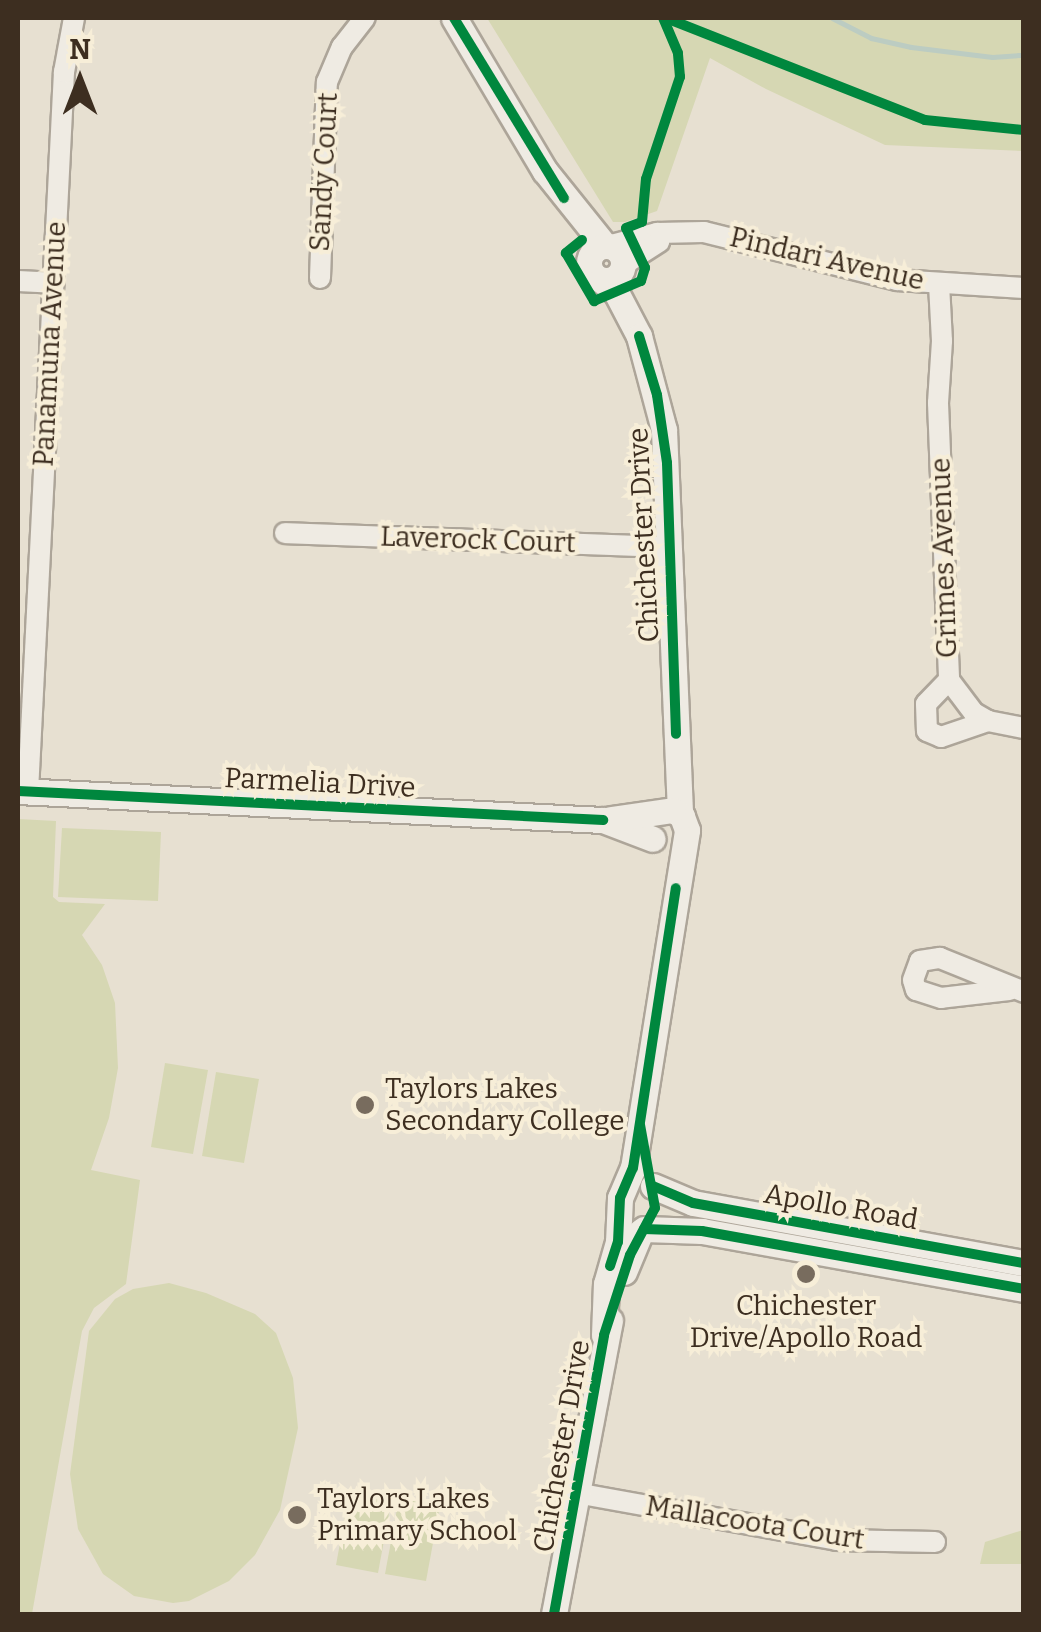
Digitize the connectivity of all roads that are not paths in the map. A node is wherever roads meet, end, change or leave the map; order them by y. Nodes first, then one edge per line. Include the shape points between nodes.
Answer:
1 (74, 18) edge
2 (366, 18) edge
3 (454, 18) edge
4 (608, 261) junction
5 (320, 278) dead end
6 (18, 281) edge
7 (53, 283) junction
8 (946, 285) junction
9 (1024, 288) edge
10 (285, 533) dead end
11 (18, 534) edge
12 (41, 535) junction
13 (670, 548) junction
14 (949, 680) junction
15 (988, 721) junction
16 (1024, 728) edge
17 (23, 792) edge
18 (669, 818) junction
19 (603, 820) junction
20 (654, 840) junction
21 (670, 923) junction
22 (644, 1185) junction
23 (635, 1226) junction
24 (1024, 1263) edge
25 (1024, 1289) edge
26 (576, 1493) junction
27 (935, 1542) dead end
28 (554, 1614) edge

1 - 7 street, Panamuna Avenue via 64,72
2 - 5 street, Sandy Court via 342,47 327,82
3 - 4 street, Chichester Drive
4 - 8 street, Pindari Avenue via 656,233 690,232
4 - 13 street, Chichester Drive via 639,336 664,430
6 - 7 street
7 - 12 street, Panamuna Avenue
8 - 9 street, Pindari Avenue
8 - 14 street, Grimes Avenue via 938,403
10 - 13 street, Laverock Court
11 - 12 street
12 - 17 street, Panamuna Avenue
13 - 18 street, Chichester Drive via 676,734
14 - 15 street, Grimes Avenue via 965,705
14 - 15 street via 926,704 927,732 941,737
15 - 16 street
17 - 19 street, Parmelia Drive
18 - 19 street, Parmelia Drive
18 - 20 street via 649,829
18 - 21 street, Chichester Drive
19 - 20 street, Parmelia Drive
20 - 21 street, Chichester Drive via 667,875
21 - 22 street, Chichester Drive via 640,1125
22 - 23 street via 655,1208
22 - 23 street via 620,1198
22 - 24 street, Apollo Road via 693,1203
23 - 25 street, Apollo Road via 702,1231
23 - 26 street, Chichester Drive via 604,1336
26 - 27 street, Mallacoota Court via 836,1540
26 - 28 street, Chichester Drive

